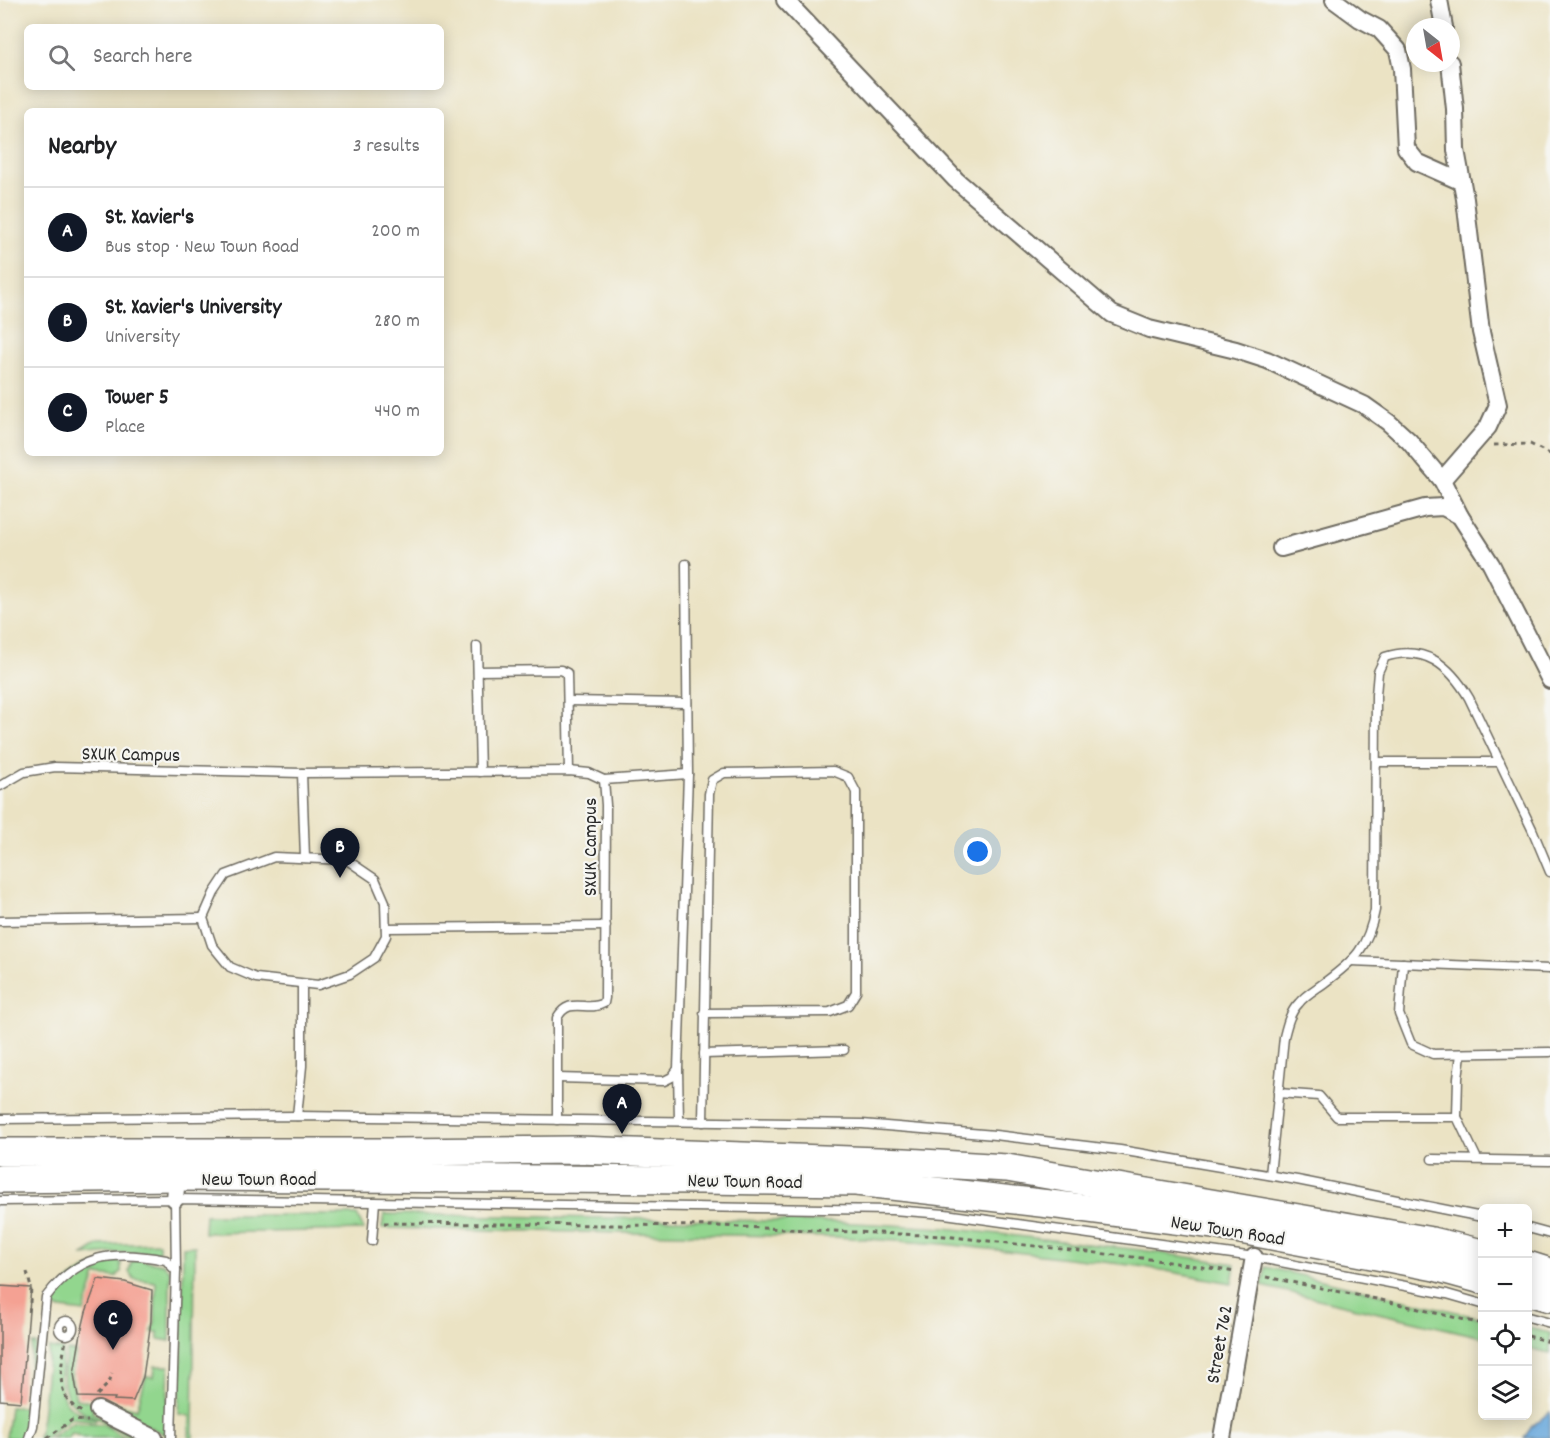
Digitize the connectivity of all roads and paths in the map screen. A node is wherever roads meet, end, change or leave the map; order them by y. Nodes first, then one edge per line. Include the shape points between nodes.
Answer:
1 (785, 0) edge
2 (1334, 0) edge
3 (1439, 0) edge
4 (1442, 18) edge
5 (1450, 72) edge
6 (1462, 182) junction
7 (1480, 435) junction
8 (1550, 454) edge
9 (1442, 480) junction
10 (1460, 516) junction
11 (1281, 548) dead end
12 (686, 564) dead end
13 (477, 646) dead end
14 (478, 671) junction
15 (1550, 680) edge
16 (568, 701) junction
17 (687, 703) junction
18 (1377, 762) junction
19 (1500, 762) junction
20 (480, 771) junction
21 (569, 771) junction
22 (302, 773) junction
23 (688, 774) junction
24 (604, 780) junction
25 (0, 786) edge
26 (305, 858) junction
27 (1550, 872) edge
28 (203, 918) junction
29 (0, 921) edge
30 (606, 926) junction
31 (386, 928) junction
32 (1351, 961) junction
33 (1403, 963) junction
34 (1550, 969) edge
35 (302, 985) junction
36 (704, 1013) junction
37 (844, 1050) dead end
38 (1550, 1052) edge
39 (704, 1054) junction
40 (1461, 1054) junction
41 (678, 1069) junction
42 (558, 1078) junction
43 (1278, 1093) junction
44 (297, 1116) junction
45 (1457, 1117) junction
46 (0, 1119) edge
47 (557, 1120) junction
48 (679, 1121) junction
49 (703, 1122) junction
50 (0, 1152) edge
51 (1432, 1159) dead end
52 (1477, 1159) junction
53 (1550, 1161) edge
54 (1270, 1175) junction
55 (0, 1179) edge
56 (176, 1188) junction
57 (0, 1201) edge
58 (375, 1202) junction
59 (1478, 1216) edge
60 (374, 1221) junction
61 (1532, 1229) edge
62 (1550, 1234) edge
63 (372, 1240) dead end
64 (1478, 1252) edge
65 (1254, 1257) junction
66 (1532, 1267) edge
67 (176, 1271) junction
68 (27, 1272) dead end
69 (1550, 1272) edge
70 (1251, 1275) junction
71 (1478, 1279) edge
72 (1532, 1293) edge
73 (1550, 1298) edge
74 (1478, 1303) edge
75 (28, 1316) dead end
76 (1532, 1318) edge
77 (43, 1323) junction
78 (1478, 1323) edge
79 (1550, 1323) edge
80 (74, 1333) joint
81 (1532, 1337) edge
82 (1550, 1342) edge
83 (112, 1372) dead end
84 (110, 1383) dead end
85 (94, 1416) junction
86 (29, 1438) edge
87 (47, 1438) edge
88 (154, 1438) edge
89 (171, 1438) edge
90 (1222, 1438) edge

1 - 9 street via 956,180 1112,314 1149,329 1267,360 1364,405 1409,441
2 - 6 street via 1379,29 1398,50 1406,148 1417,162
3 - 4 street
5 - 6 street
6 - 7 street via 1480,332 1498,405 1493,420
7 - 8 path via 1496,445 1530,444
7 - 9 street
9 - 10 street
10 - 11 street via 1443,507 1425,508
10 - 15 street via 1491,564
12 - 17 lane
13 - 14 lane
14 - 16 lane via 565,671
14 - 20 lane
16 - 17 lane
16 - 21 lane
17 - 23 lane
18 - 19 lane
18 - 19 lane via 1378,672 1385,657 1402,652 1441,663 1458,679
18 - 32 lane via 1376,910 1365,945
19 - 27 lane
20 - 21 lane, SXUK Campus
20 - 22 lane, SXUK Campus
21 - 24 lane, SXUK Campus via 589,773
22 - 25 lane, SXUK Campus via 55,768 24,772
22 - 26 lane
23 - 24 lane
23 - 41 lane
24 - 30 lane, SXUK Campus
26 - 28 lane via 274,856 226,875
26 - 31 lane via 347,860 375,879 385,902
28 - 29 lane
28 - 35 lane via 212,945 230,967 256,978
30 - 31 lane
30 - 42 lane, SXUK Campus via 604,1003 562,1009 557,1018
31 - 35 lane via 374,958 329,982
32 - 33 lane
32 - 43 lane via 1299,1003 1290,1017
33 - 34 lane
33 - 40 lane via 1399,1014 1411,1044 1433,1054
35 - 44 lane via 302,1066
36 - 36 lane via 712,780 724,773 833,771 848,777 856,792 856,992 848,1005 830,1012
36 - 39 lane
37 - 39 lane
38 - 40 lane
39 - 49 lane
40 - 45 lane
41 - 42 lane via 664,1081
41 - 48 lane
42 - 47 lane
43 - 45 lane via 1319,1096 1337,1117
43 - 54 lane
44 - 46 lane
44 - 47 lane
45 - 52 lane
47 - 48 lane
48 - 49 lane
49 - 54 lane via 862,1124 984,1134 1120,1150
50 - 64 main road, New Town Road via 578,1150 1007,1168
51 - 52 lane
52 - 53 lane
54 - 59 lane
55 - 56 main road, New Town Road
56 - 57 lane
56 - 58 lane
56 - 67 lane
56 - 71 main road, New Town Road via 690,1179 856,1182 1214,1225 1435,1267
58 - 60 lane
58 - 65 lane via 892,1210
60 - 63 lane
60 - 70 path via 718,1226 945,1236 1142,1258
61 - 62 lane
65 - 70 street, Street 762
65 - 74 lane
66 - 69 main road
67 - 77 lane via 166,1260 151,1257 124,1256 81,1263 56,1283 46,1297
67 - 89 lane
68 - 75 path via 31,1288
70 - 78 path
70 - 90 street, Street 762
72 - 73 main road
76 - 79 lane
77 - 80 lane via 59,1326 68,1321
77 - 86 lane
80 - 85 path via 61,1373 63,1393 73,1407
81 - 82 path
83 - 84 path
85 - 87 path via 72,1420
85 - 88 street

